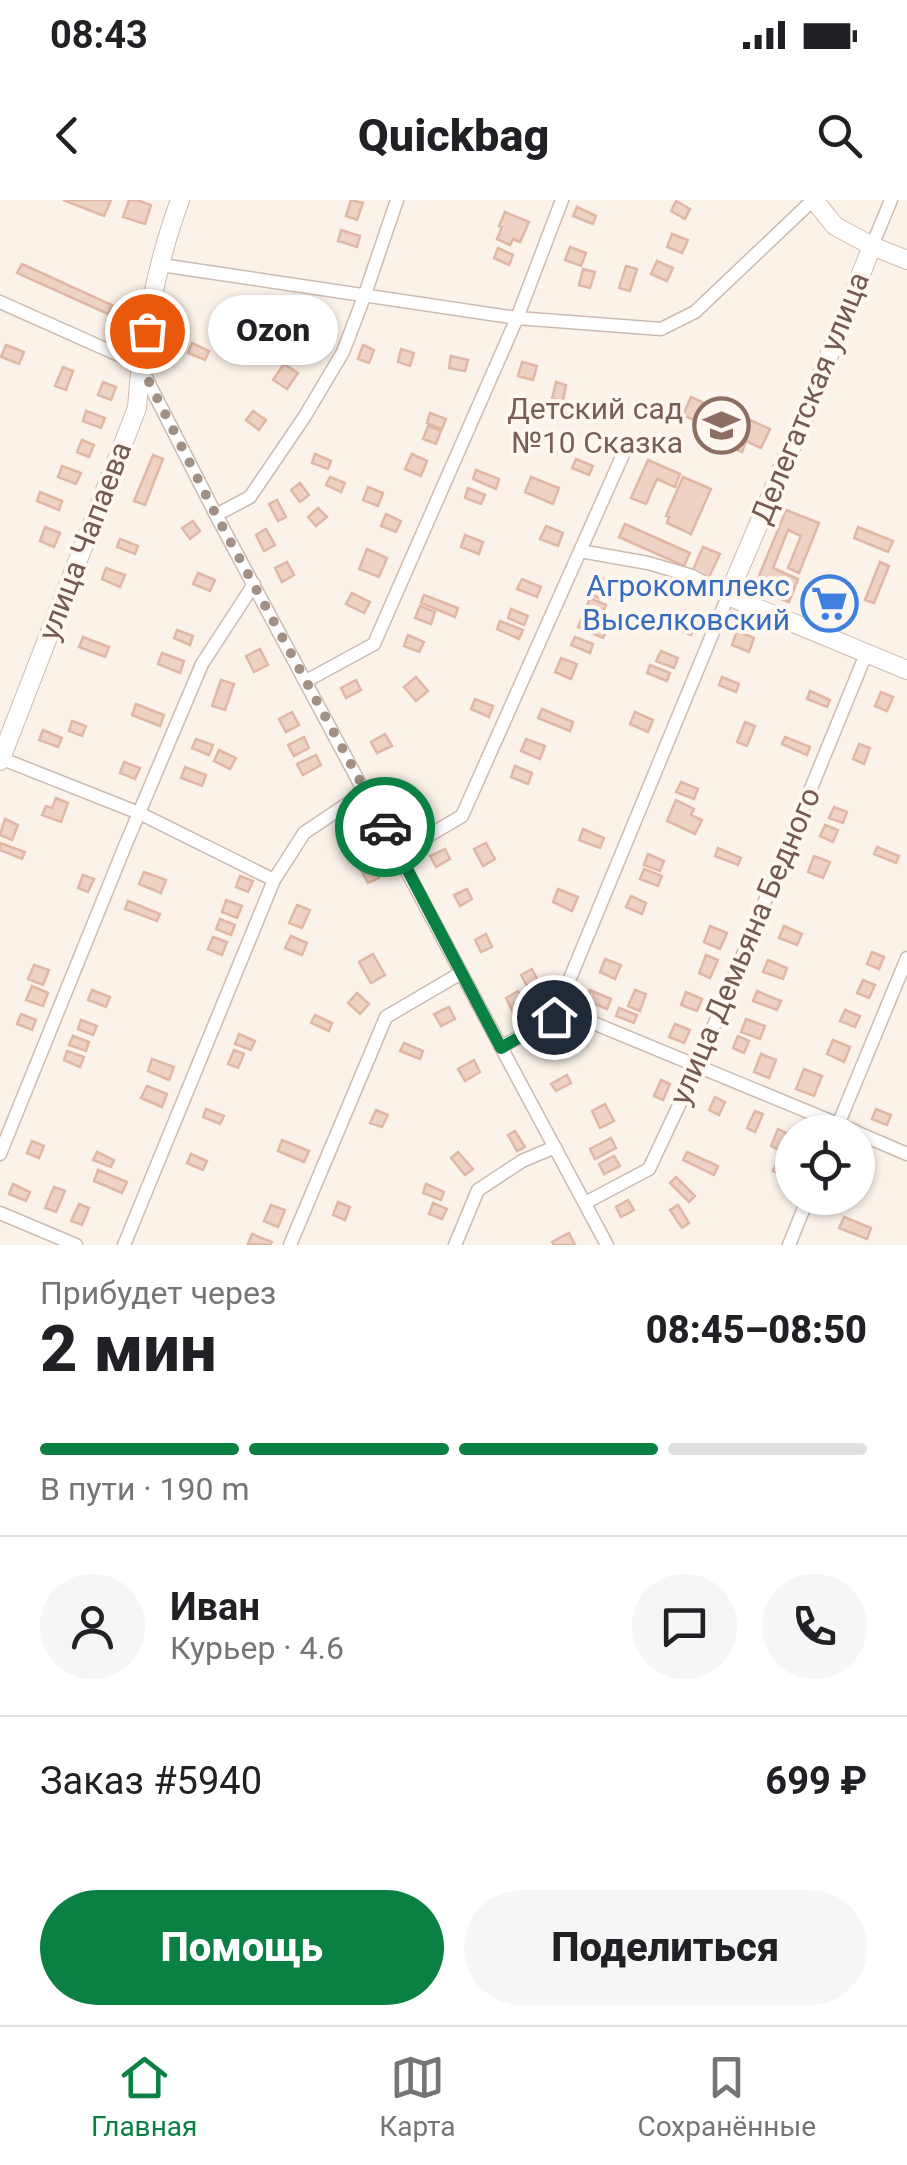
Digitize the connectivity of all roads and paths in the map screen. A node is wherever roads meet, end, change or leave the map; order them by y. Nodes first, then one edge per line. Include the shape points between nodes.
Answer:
1 (180, 200) edge
2 (397, 200) edge
3 (562, 200) edge
4 (814, 200) edge
5 (891, 200) edge
6 (872, 246) junction
7 (907, 260) edge
8 (161, 265) junction
9 (364, 297) junction
10 (0, 302) edge
11 (517, 318) junction
12 (140, 364) junction
13 (625, 450) dead end
14 (216, 515) junction
15 (580, 552) junction
16 (254, 584) junction
17 (728, 596) junction
18 (866, 654) junction
19 (907, 670) edge
20 (306, 681) junction
21 (0, 759) edge
22 (365, 792) junction
23 (139, 813) junction
24 (399, 853) junction
25 (274, 880) junction
26 (907, 958) edge
27 (461, 973) junction
28 (557, 1008) junction
29 (501, 1048) junction
30 (697, 1067) junction
31 (806, 1115) edge
32 (841, 1115) edge
33 (875, 1141) edge
34 (555, 1147) junction
35 (0, 1154) edge
36 (907, 1154) edge
37 (585, 1203) junction
38 (0, 1213) edge
39 (801, 1215) edge
40 (76, 1245) edge
41 (124, 1245) edge
42 (290, 1245) edge
43 (455, 1245) edge
44 (608, 1245) edge
45 (789, 1245) edge

1 - 8 main road, улица Чапаева
2 - 9 street
3 - 11 street
4 - 6 main road via 835,226
4 - 11 street via 695,312 660,328
5 - 6 street, Делегатская улица
6 - 7 main road
6 - 17 main road, Делегатская улица
8 - 9 street
8 - 12 main road, улица Чапаева
9 - 11 street
9 - 14 street via 342,352 250,498
10 - 12 street
11 - 20 street via 374,644
12 - 14 street
12 - 21 main road, улица Чапаева via 137,408
13 - 15 street
14 - 16 street
15 - 17 street via 692,576
15 - 24 street via 462,816
16 - 20 street
16 - 23 street via 202,664
17 - 18 main road
17 - 28 street
18 - 19 main road
18 - 30 street, улица Демьяна Бедного
20 - 22 street
21 - 23 street
22 - 24 street
22 - 25 street via 304,833
23 - 25 street
23 - 35 street
24 - 27 street
25 - 41 street
26 - 32 street
27 - 29 street
27 - 42 street via 386,1017
28 - 29 street via 554,1017
28 - 30 street
29 - 34 street
30 - 31 street
30 - 37 street, улица Демьяна Бедного via 649,1170
33 - 36 street
34 - 37 street
34 - 43 street via 478,1190
37 - 44 street
38 - 40 street
39 - 45 street

